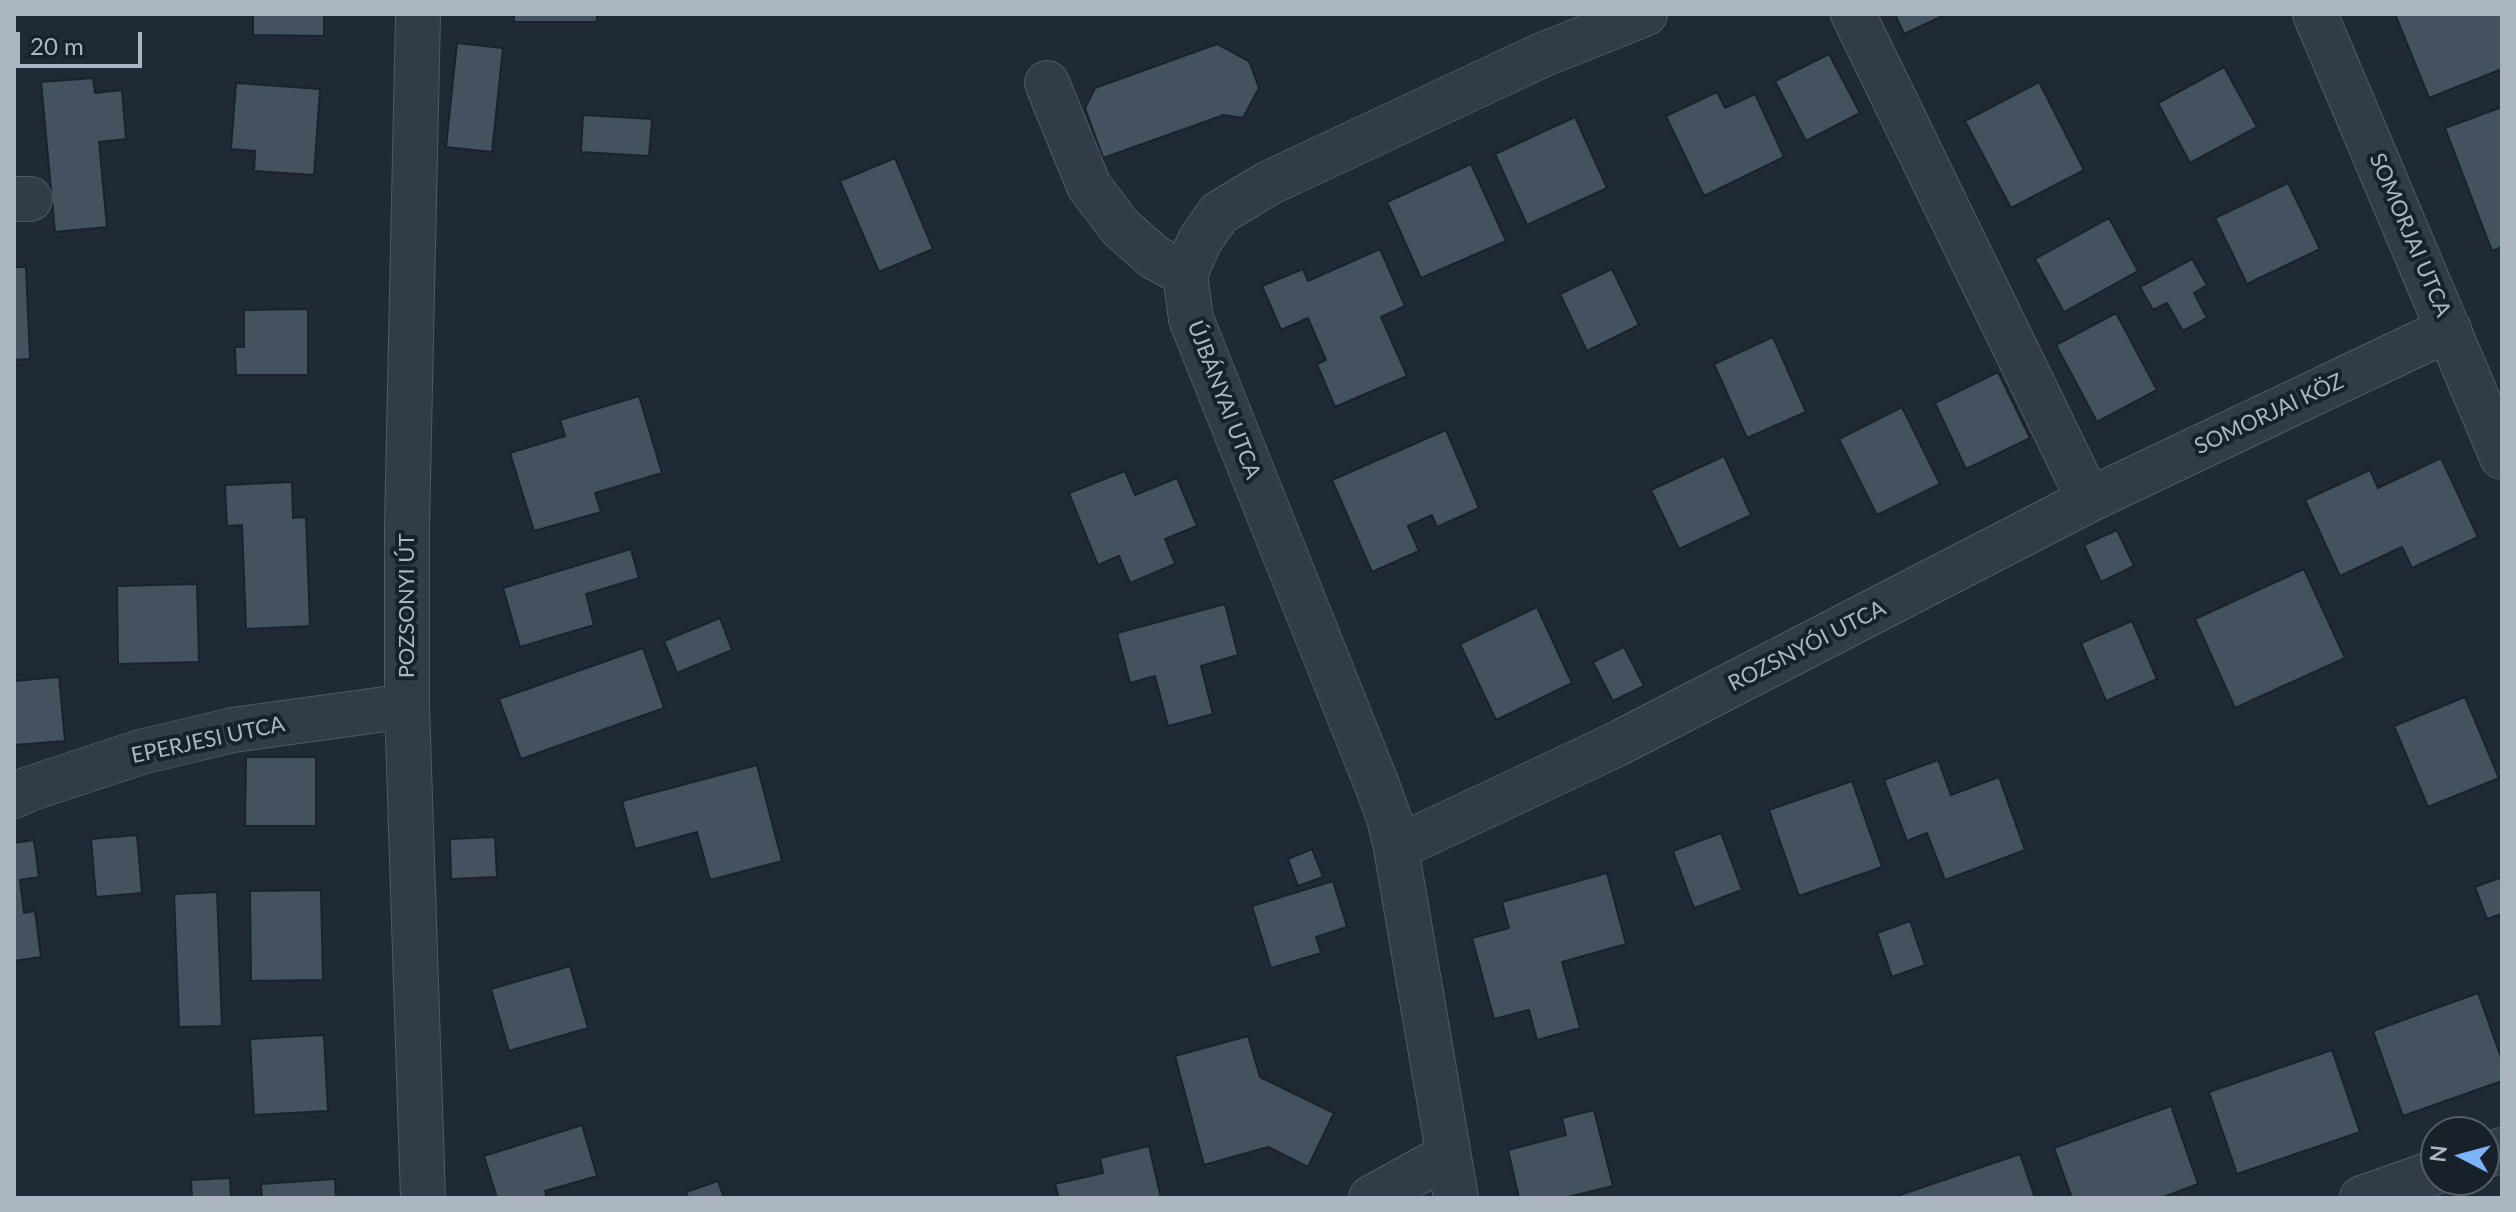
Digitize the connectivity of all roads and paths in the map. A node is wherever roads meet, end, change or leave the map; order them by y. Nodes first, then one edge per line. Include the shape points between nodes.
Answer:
1 (418, 14) edge
2 (1645, 14) edge
3 (1853, 14) edge
4 (2315, 14) edge
5 (1047, 83) dead end
6 (1185, 274) junction
7 (2449, 329) junction
8 (2502, 457) edge
9 (2089, 500) junction
10 (407, 706) junction
11 (14, 796) edge
12 (1396, 848) junction
13 (1447, 1156) junction
14 (2420, 1178) edge
15 (423, 1198) edge
16 (1371, 1198) edge
17 (1456, 1198) edge
18 (2362, 1198) edge

1 - 10 street, POZSONYI ÚT
2 - 6 street via 1542,55 1269,183 1219,213
3 - 9 street
4 - 7 street, SOMORJAI UTCA
5 - 6 street via 1089,186 1120,227 1154,257
6 - 12 street, ÚJBÁNYAI UTCA via 1191,319 1377,785
7 - 8 street, SOMORJAI UTCA
7 - 9 street, SOMORJAI KÖZ
9 - 12 street, ROZSNYÓI UTCA via 1615,745
10 - 11 street, EPERJESI UTCA via 233,730 141,752
10 - 15 street, POZSONYI ÚT
12 - 13 street
13 - 16 street
13 - 17 street
14 - 18 street

